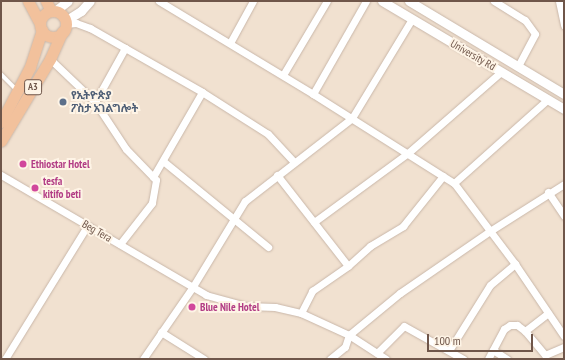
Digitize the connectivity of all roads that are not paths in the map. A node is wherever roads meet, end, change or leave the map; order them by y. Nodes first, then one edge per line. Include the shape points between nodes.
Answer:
1 (28, 1) edge
2 (46, 1) edge
3 (68, 1) edge
4 (90, 1) edge
5 (159, 1) edge
6 (253, 1) edge
7 (327, 1) edge
8 (366, 1) edge
9 (382, 1) edge
10 (409, 1) edge
11 (494, 1) edge
12 (560, 1) edge
13 (53, 11) junction
14 (412, 19) junction
15 (564, 25) edge
16 (64, 26) junction
17 (41, 27) junction
18 (230, 43) junction
19 (125, 48) junction
20 (50, 59) junction
21 (518, 66) junction
22 (501, 72) junction
23 (1, 74) edge
24 (283, 75) junction
25 (562, 90) edge
26 (19, 92) junction
27 (202, 92) junction
28 (313, 94) junction
29 (548, 99) junction
30 (95, 102) junction
31 (564, 109) edge
32 (352, 118) junction
33 (1, 122) edge
34 (1, 141) edge
35 (408, 153) junction
36 (164, 161) junction
37 (294, 161) junction
38 (1, 175) edge
39 (277, 175) junction
40 (153, 176) junction
41 (443, 176) junction
42 (454, 183) junction
43 (564, 184) edge
44 (548, 192) junction
45 (564, 216) edge
46 (234, 219) junction
47 (314, 222) junction
48 (87, 226) junction
49 (490, 231) junction
50 (120, 244) junction
51 (268, 247) dead end
52 (515, 264) junction
53 (348, 266) junction
54 (192, 288) junction
55 (301, 313) junction
56 (548, 313) junction
57 (525, 331) junction
58 (161, 332) junction
59 (349, 336) junction
60 (564, 336) edge
61 (564, 347) edge
62 (450, 349) junction
63 (492, 350) junction
64 (381, 357) edge
65 (5, 359) edge
66 (143, 359) edge
67 (204, 359) edge
68 (330, 359) edge
69 (463, 359) edge
70 (488, 359) edge
71 (506, 359) edge

1 - 17 highway
2 - 13 highway
3 - 13 street
4 - 16 street
5 - 18 street
6 - 18 street
7 - 24 street
8 - 28 street
9 - 14 street, University Rd
10 - 21 street, University Rd
11 - 21 street via 525,20 535,34
12 - 15 street
13 - 16 highway
13 - 17 highway, A3 via 43,16
14 - 22 street, University Rd
14 - 32 street
16 - 17 highway via 49,36
16 - 19 street via 84,25
16 - 20 highway, A3
17 - 26 highway, A3 via 30,67
18 - 24 street
19 - 27 street
19 - 30 street
20 - 30 street
20 - 34 highway, A3
21 - 25 street, University Rd
22 - 29 street, University Rd
22 - 35 street
23 - 26 lane
24 - 28 street
25 - 29 street
26 - 33 highway, A3
27 - 36 street
27 - 37 street via 268,134
28 - 32 street
29 - 31 street, University Rd
29 - 42 street
30 - 40 street via 126,149
32 - 35 street
32 - 37 street
35 - 41 street
35 - 47 street
36 - 40 street
36 - 46 street
37 - 39 street
38 - 48 street, Beg Tera
39 - 46 street via 245,201
39 - 47 street
40 - 50 street via 156,189 152,203
41 - 42 street
41 - 53 street via 403,226 370,246
42 - 49 street
43 - 44 street
44 - 45 street
44 - 49 street
46 - 51 street
46 - 54 street
47 - 53 street
48 - 50 street, Beg Tera
48 - 65 street
49 - 52 street
49 - 59 street via 400,293
50 - 54 street, Beg Tera
52 - 56 street
52 - 62 street via 490,285
53 - 55 street via 312,291
54 - 55 street, Beg Tera via 221,300 246,306 275,307
54 - 58 street
55 - 59 street, Beg Tera
56 - 57 street
56 - 60 street
57 - 61 street via 545,355
57 - 63 street via 517,325 510,325
58 - 66 street
58 - 67 street
59 - 64 street, Beg Tera
59 - 68 street via 345,346
62 - 64 street via 404,326
62 - 69 street
63 - 70 street
63 - 71 street

